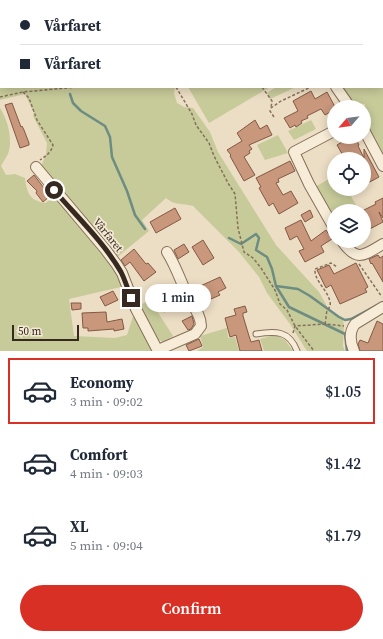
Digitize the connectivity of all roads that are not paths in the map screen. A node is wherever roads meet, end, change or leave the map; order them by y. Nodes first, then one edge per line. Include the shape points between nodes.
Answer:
1 (337, 88) edge
2 (345, 100) edge
3 (327, 135) edge
4 (371, 143) edge
5 (37, 164) road end
6 (383, 166) edge
7 (327, 216) edge
8 (383, 244) edge
9 (347, 248) edge
10 (167, 252) dead end
11 (383, 307) edge
12 (256, 334) dead end
13 (158, 351) edge
14 (297, 351) edge
15 (354, 351) edge

1 - 2 street
3 - 7 street via 294,152
4 - 6 street
5 - 13 street, Vårfaret via 122,273 136,309
8 - 9 street via 356,255
10 - 13 street, Vårfaret via 177,268 199,318 200,326 190,337
11 - 15 street via 358,320 352,327 350,336
12 - 14 lane via 275,332 287,336

